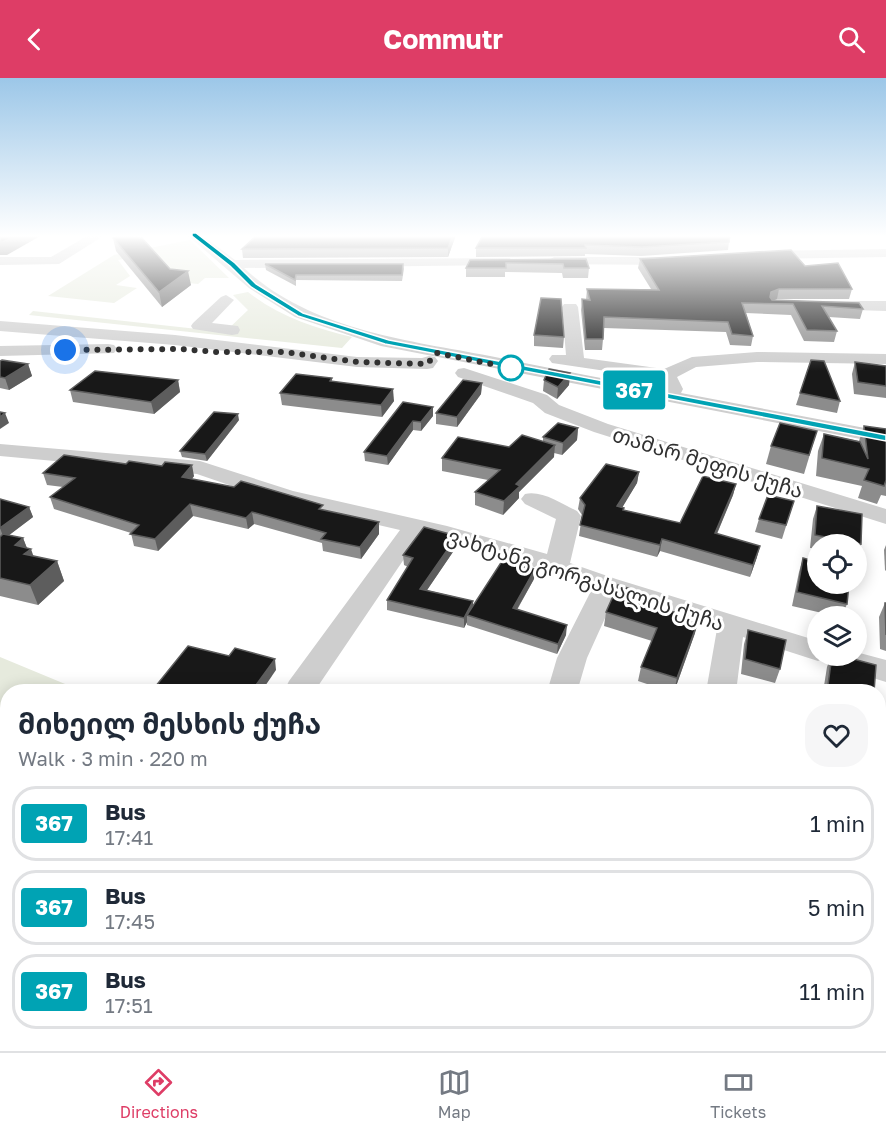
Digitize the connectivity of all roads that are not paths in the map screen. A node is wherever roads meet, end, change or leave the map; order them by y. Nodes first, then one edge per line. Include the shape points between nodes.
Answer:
1 (249, 280) edge
2 (226, 300) dead end
3 (810, 306) edge
4 (886, 306) edge
5 (570, 307) dead end
6 (0, 326) edge
7 (0, 351) edge
8 (428, 351) junction
9 (217, 352) junction
10 (284, 352) junction
11 (886, 359) edge
12 (576, 362) junction
13 (0, 364) edge
14 (667, 375) junction
15 (677, 398) junction
16 (886, 438) edge
17 (2, 452) edge
18 (533, 499) dead end
19 (886, 517) edge
20 (415, 526) junction
21 (557, 566) junction
22 (606, 585) junction
23 (731, 626) junction
24 (807, 648) edge
25 (867, 666) edge
26 (886, 671) edge
27 (304, 684) edge
28 (564, 684) edge
29 (722, 684) edge

1 - 8 street via 301,314
2 - 8 street via 199,326 388,350
3 - 4 street
5 - 12 street
6 - 10 street
7 - 9 street
8 - 10 street via 427,364 357,362
8 - 12 street via 445,342
8 - 15 street
8 - 19 street, თამარ მეფის ქუჩა via 462,372 540,399 552,409 601,428
9 - 10 street
9 - 13 street
11 - 14 street via 757,357 692,362
12 - 14 street
14 - 15 street
15 - 16 street
17 - 20 street, ვახტანგ გორგასალის ქუჩა via 200,468 287,496
18 - 21 street via 569,516
20 - 21 street, ვახტანგ გორგასალის ქუჩა
20 - 27 street
21 - 22 street, ვახტანგ გორგასალის ქუჩა
22 - 23 street, ვახტანგ გორგასალის ქუჩა
22 - 28 street via 572,658
23 - 24 street, ვახტანგ გორგასალის ქუჩა
23 - 29 street
25 - 26 street

